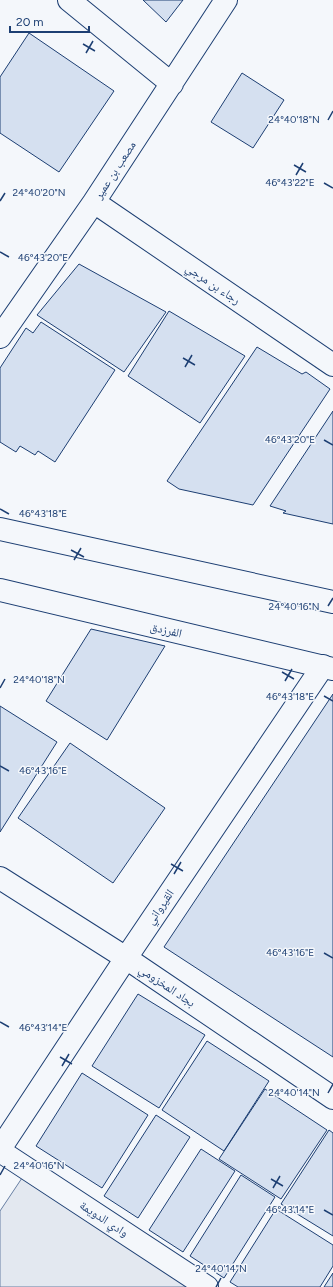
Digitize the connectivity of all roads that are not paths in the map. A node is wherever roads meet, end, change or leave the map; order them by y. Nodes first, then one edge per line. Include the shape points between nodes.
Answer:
1 (69, 0) edge
2 (226, 0) edge
3 (172, 84) junction
4 (94, 202) junction
5 (0, 337) edge
6 (333, 365) edge
7 (0, 530) edge
8 (0, 590) edge
9 (333, 602) edge
10 (328, 668) edge
11 (0, 878) edge
12 (126, 958) junction
13 (333, 1098) edge
14 (0, 1150) edge
15 (207, 1287) edge

1 - 3 street
2 - 3 street, مصعب بن عمير
3 - 4 street, مصعب بن عمير
4 - 5 street, مصعب بن عمير
4 - 6 street, رجاء بن مرجي
7 - 9 street
8 - 10 street, الفرزدق
10 - 12 street, القيرواني
11 - 12 street, بجاد المخزومي
12 - 13 street, بجاد المخزومي
12 - 14 street, القيرواني
14 - 15 street, وادي الدويمة

